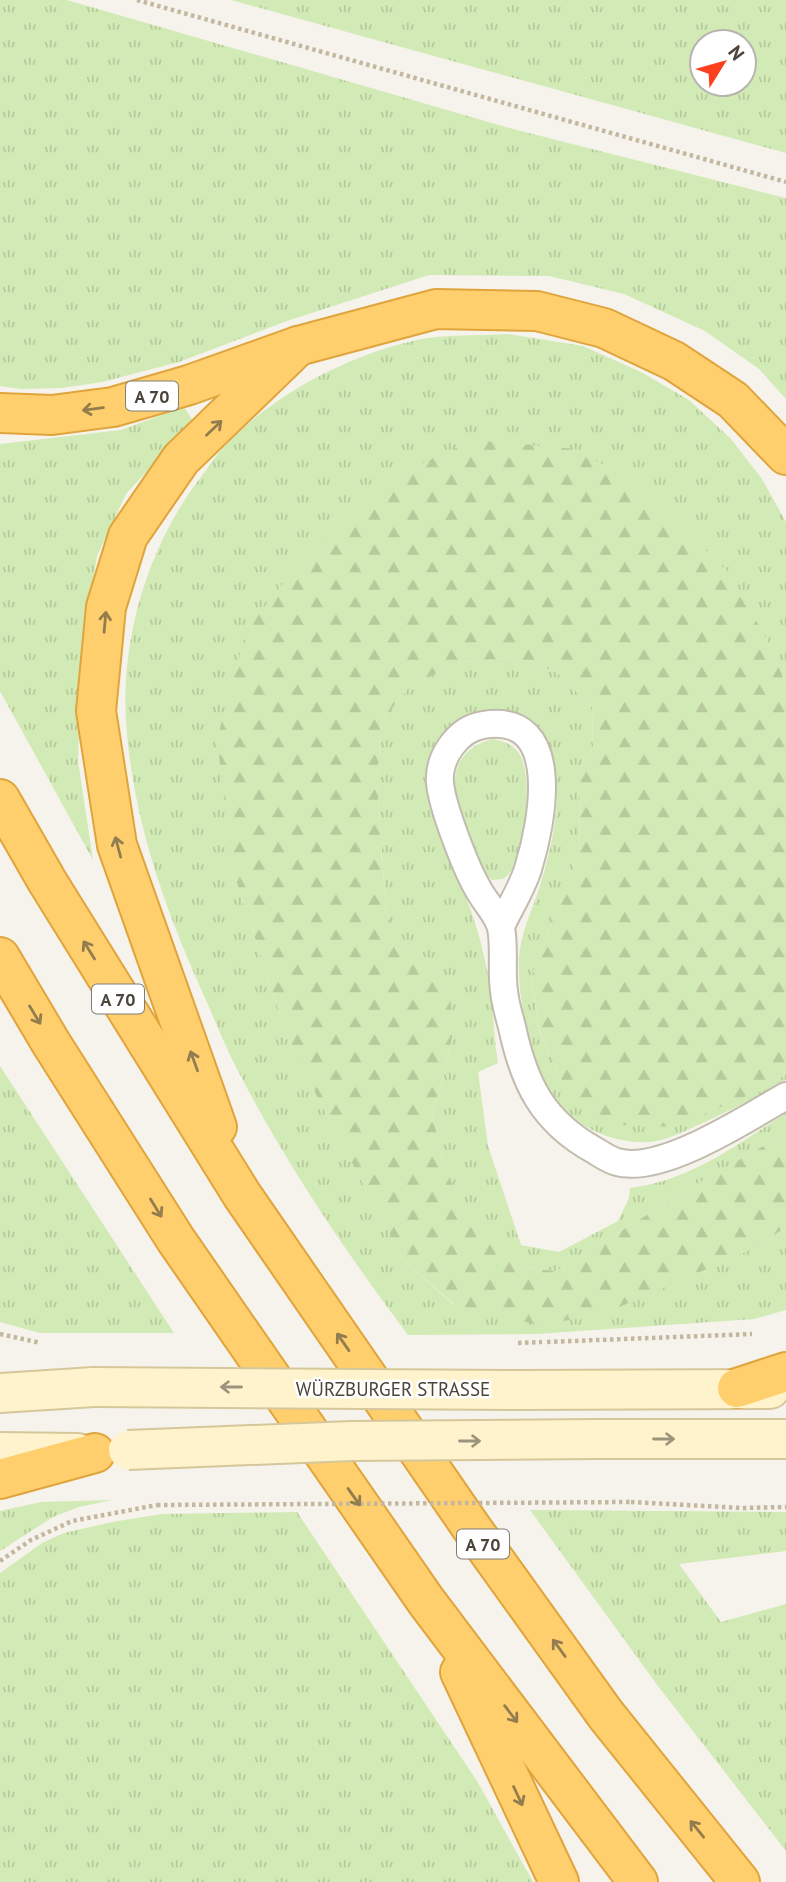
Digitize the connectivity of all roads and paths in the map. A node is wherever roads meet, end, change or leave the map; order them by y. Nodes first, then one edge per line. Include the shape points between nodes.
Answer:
1 (137, 0) edge
2 (786, 181) edge
3 (298, 346) junction
4 (0, 414) edge
5 (786, 455) edge
6 (0, 799) edge
7 (501, 926) junction
8 (0, 957) edge
9 (786, 1096) edge
10 (242, 1195) junction
11 (763, 1331) dead end
12 (0, 1334) edge
13 (542, 1342) dead end
14 (47, 1344) dead end
15 (786, 1372) edge
16 (0, 1381) edge
17 (45, 1388) junction
18 (737, 1388) junction
19 (786, 1390) edge
20 (0, 1393) edge
21 (786, 1440) edge
22 (0, 1452) edge
23 (112, 1452) junction
24 (0, 1479) edge
25 (786, 1507) edge
26 (0, 1561) edge
27 (426, 1601) junction
28 (559, 1882) edge
29 (638, 1882) edge
30 (740, 1882) edge

1 - 2 path
3 -> 4 highway, A 70 via 114,407 52,415
3 - 5 highway via 436,309 537,311 604,328 674,360 733,400
10 -> 3 highway via 117,845 96,711 106,607 128,536 181,459
10 -> 6 highway, A 70 via 68,917
7 - 7 lane via 476,886 446,810 440,781 445,755 458,736 476,726 496,723 528,737 538,751 543,779 539,827 527,871
7 - 9 lane via 504,992 518,1058 532,1092 552,1118 582,1143 617,1163 649,1163 677,1154
8 -> 27 highway via 176,1240
30 -> 10 highway, A 70 via 607,1715
11 - 13 path
12 - 14 path
15 - 18 highway
16 - 17 main road
18 -> 17 main road, WÜRZBURGER STRASSE, bridge
17 - 20 main road, WÜRZBURGER STRASSE
18 - 19 main road, WÜRZBURGER STRASSE
23 -> 21 main road, bridge via 352,1441
22 - 23 main road
23 - 24 highway
25 - 26 path, bridge via 631,1502 157,1505 72,1521
27 -> 28 highway
27 -> 29 highway

